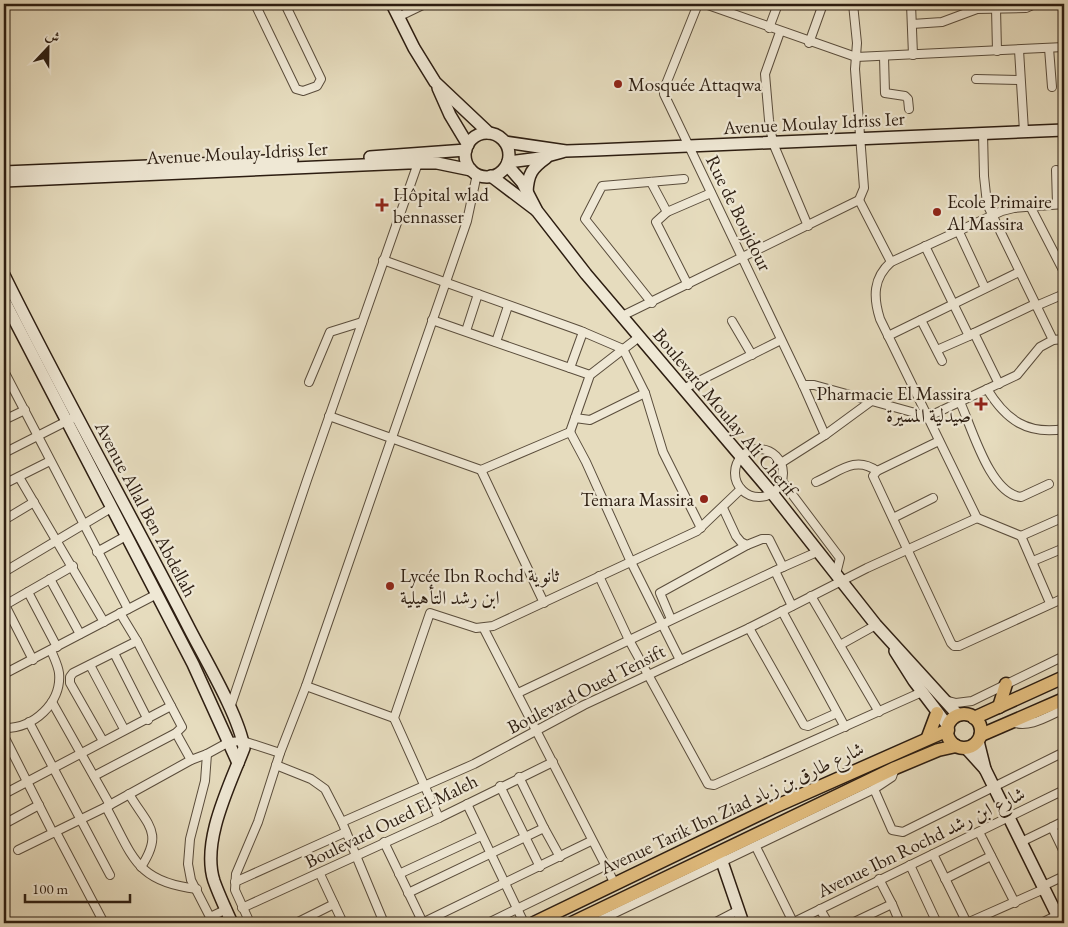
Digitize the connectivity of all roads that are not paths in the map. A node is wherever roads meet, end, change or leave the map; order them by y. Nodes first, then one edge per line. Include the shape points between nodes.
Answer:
1 (255, 4) edge
2 (285, 4) edge
3 (392, 4) edge
4 (425, 4) edge
5 (698, 4) edge
6 (705, 4) edge
7 (778, 4) edge
8 (822, 4) edge
9 (853, 4) edge
10 (911, 4) edge
11 (964, 4) edge
12 (1035, 4) edge
13 (996, 8) junction
14 (965, 13) junction
15 (398, 17) junction
16 (912, 24) junction
17 (770, 28) junction
18 (780, 32) junction
19 (809, 42) junction
20 (1064, 47) edge
21 (1049, 48) junction
22 (1019, 50) junction
23 (997, 51) junction
24 (913, 55) junction
25 (856, 57) junction
26 (884, 57) junction
27 (976, 79) dead end
28 (1020, 80) junction
29 (436, 82) junction
30 (1052, 88) dead end
31 (908, 109) dead end
32 (1064, 130) edge
33 (1024, 131) junction
34 (983, 133) junction
35 (489, 134) junction
36 (860, 138) junction
37 (504, 142) junction
38 (773, 143) junction
39 (689, 146) junction
40 (467, 147) junction
41 (566, 150) junction
42 (547, 157) junction
43 (418, 163) junction
44 (507, 163) junction
45 (1056, 170) dead end
46 (4, 172) edge
47 (474, 172) junction
48 (491, 176) junction
49 (684, 179) dead end
50 (4, 180) edge
51 (651, 182) junction
52 (527, 192) junction
53 (711, 193) junction
54 (859, 200) junction
55 (1061, 204) edge
56 (1030, 206) junction
57 (537, 211) junction
58 (667, 212) junction
59 (991, 215) junction
60 (808, 226) junction
61 (958, 230) junction
62 (925, 246) junction
63 (742, 258) junction
64 (383, 260) junction
65 (891, 262) junction
66 (1019, 272) junction
67 (1064, 272) edge
68 (4, 275) edge
69 (445, 283) junction
70 (688, 285) junction
71 (985, 288) junction
72 (478, 294) junction
73 (1064, 294) edge
74 (4, 300) edge
75 (652, 303) junction
76 (953, 304) junction
77 (1036, 305) junction
78 (508, 306) junction
79 (622, 316) junction
80 (8, 318) edge
81 (432, 320) junction
82 (921, 320) junction
83 (732, 321) dead end
84 (362, 322) junction
85 (466, 331) junction
86 (583, 332) junction
87 (972, 334) junction
88 (888, 336) junction
89 (639, 337) junction
90 (1064, 339) edge
91 (781, 340) junction
92 (1053, 340) junction
93 (496, 342) junction
94 (623, 349) junction
95 (937, 350) junction
96 (752, 355) junction
97 (942, 361) dead end
98 (570, 368) junction
99 (4, 371) edge
100 (590, 375) junction
101 (309, 382) dead end
102 (999, 384) junction
103 (803, 385) junction
104 (683, 389) junction
105 (987, 390) junction
106 (645, 393) junction
107 (870, 402) junction
108 (960, 402) junction
109 (25, 410) junction
110 (927, 414) junction
111 (329, 416) junction
112 (575, 418) junction
113 (72, 419) junction
114 (4, 420) edge
115 (1064, 429) edge
116 (570, 432) junction
117 (825, 435) junction
118 (38, 436) junction
119 (392, 438) junction
120 (939, 441) junction
121 (4, 453) edge
122 (741, 457) junction
123 (50, 461) junction
124 (781, 463) junction
125 (481, 470) junction
126 (877, 471) junction
127 (19, 477) junction
128 (782, 482) junction
129 (816, 482) dead end
130 (4, 484) edge
131 (1049, 484) dead end
132 (742, 489) junction
133 (772, 493) junction
134 (933, 498) dead end
135 (34, 502) junction
136 (111, 508) junction
137 (723, 508) junction
138 (893, 518) junction
139 (976, 518) junction
140 (1064, 518) edge
141 (4, 520) edge
142 (82, 524) junction
143 (701, 528) junction
144 (126, 536) junction
145 (1021, 536) junction
146 (56, 539) junction
147 (747, 545) junction
148 (1064, 548) edge
149 (908, 549) junction
150 (98, 552) junction
151 (817, 552) junction
152 (1033, 561) junction
153 (631, 562) junction
154 (73, 566) junction
155 (783, 567) junction
156 (775, 571) junction
157 (4, 572) edge
158 (599, 576) junction
159 (839, 577) junction
160 (50, 579) junction
161 (28, 592) junction
162 (157, 594) junction
163 (811, 596) junction
164 (1064, 598) edge
165 (544, 603) junction
166 (1050, 603) junction
167 (4, 604) edge
168 (792, 606) junction
169 (128, 608) junction
170 (782, 611) junction
171 (120, 613) junction
172 (671, 619) junction
173 (104, 622) junction
174 (661, 624) junction
175 (876, 625) junction
176 (749, 628) junction
177 (484, 629) junction
178 (80, 634) junction
179 (886, 636) junction
180 (629, 640) junction
181 (137, 641) junction
182 (840, 645) junction
183 (54, 649) junction
184 (114, 653) junction
185 (1064, 656) edge
186 (33, 660) junction
187 (680, 660) junction
188 (90, 665) junction
189 (4, 672) edge
190 (648, 675) junction
191 (1064, 678) edge
192 (1006, 684) junction
193 (306, 686) junction
194 (922, 692) junction
195 (518, 693) junction
196 (1064, 699) edge
197 (944, 700) junction
198 (52, 702) junction
199 (171, 706) junction
200 (1000, 707) junction
201 (230, 708) junction
202 (1064, 709) edge
203 (879, 712) junction
204 (837, 713) junction
205 (937, 713) junction
206 (958, 715) junction
207 (394, 718) junction
208 (974, 718) junction
209 (148, 720) junction
210 (29, 722) junction
211 (1012, 722) junction
212 (845, 727) junction
213 (4, 728) edge
214 (948, 728) junction
215 (124, 729) junction
216 (537, 731) junction
217 (176, 733) junction
218 (4, 736) edge
219 (928, 737) junction
220 (979, 738) junction
221 (103, 741) junction
222 (243, 741) junction
223 (229, 742) junction
224 (964, 749) junction
225 (280, 752) junction
226 (1064, 752) edge
227 (207, 754) junction
228 (82, 755) junction
229 (191, 760) junction
230 (553, 762) junction
231 (238, 763) junction
232 (276, 765) junction
233 (895, 768) junction
234 (985, 769) junction
235 (54, 770) junction
236 (94, 776) junction
237 (520, 777) junction
238 (28, 782) junction
239 (425, 786) junction
240 (500, 786) junction
241 (993, 786) junction
242 (874, 789) junction
243 (4, 792) edge
244 (1063, 793) edge
245 (129, 794) junction
246 (467, 804) junction
247 (39, 805) junction
248 (108, 806) junction
249 (439, 818) junction
250 (1008, 818) junction
251 (81, 820) junction
252 (1064, 821) edge
253 (342, 822) junction
254 (4, 824) edge
255 (1052, 827) junction
256 (544, 828) junction
257 (346, 832) junction
258 (979, 832) junction
259 (55, 833) junction
260 (481, 836) junction
261 (524, 836) junction
262 (592, 841) junction
263 (384, 842) junction
264 (1021, 842) junction
265 (756, 847) junction
266 (18, 850) dead end
267 (488, 852) junction
268 (1064, 852) edge
269 (933, 854) junction
270 (356, 856) junction
271 (991, 856) junction
272 (560, 857) junction
273 (721, 858) junction
274 (910, 865) junction
275 (604, 866) junction
276 (141, 867) junction
277 (540, 867) junction
278 (320, 874) junction
279 (399, 874) junction
280 (110, 875) dead end
281 (1064, 876) edge
282 (880, 879) junction
283 (945, 879) junction
284 (235, 882) junction
285 (504, 884) junction
286 (615, 884) junction
287 (1043, 887) junction
288 (197, 889) junction
289 (408, 893) junction
290 (1015, 903) junction
291 (334, 904) junction
292 (892, 904) junction
293 (242, 908) junction
294 (226, 909) junction
295 (820, 909) junction
296 (516, 910) junction
297 (739, 910) junction
298 (1061, 917) edge
299 (796, 922) edge
300 (976, 922) edge
301 (104, 923) edge
302 (232, 923) edge
303 (250, 923) edge
304 (296, 923) edge
305 (343, 923) edge
306 (384, 923) edge
307 (422, 923) edge
308 (488, 923) edge
309 (524, 923) edge
310 (534, 923) edge
311 (572, 923) edge
312 (594, 923) edge
313 (714, 923) edge
314 (743, 923) edge
315 (828, 923) edge
316 (852, 923) edge
317 (900, 923) edge
318 (937, 923) edge
319 (1041, 923) edge

1 - 2 street via 296,89 303,91 317,86 320,79
3 - 15 main road
4 - 15 street
5 - 39 street, Rue de Boujdour via 663,91
6 - 17 street
7 - 17 street
8 - 19 street
9 - 25 street
10 - 16 street
11 - 14 street
12 - 13 street via 1026,8
13 - 14 street
13 - 23 street
14 - 16 street via 942,22
15 - 29 main road
16 - 24 street
17 - 18 street
18 - 19 street
18 - 38 street via 765,79
19 - 25 street
20 - 21 street
21 - 22 street
21 - 30 street
22 - 23 street
22 - 28 street
23 - 24 street
24 - 26 street
25 - 26 street
25 - 36 street
26 - 31 street via 885,93 905,96
27 - 28 street
28 - 33 street
29 - 35 main road
29 - 40 main road
32 - 33 main road, Avenue Moulay Idriss Ier
33 - 34 main road, Avenue Moulay Idriss Ier
34 - 36 main road, Avenue Moulay Idriss Ier
34 - 59 street via 984,176
35 - 37 main road
35 - 40 main road via 475,137
36 - 38 main road, Avenue Moulay Idriss Ier
36 - 54 street via 864,188
37 - 41 main road
37 - 44 main road via 509,154
38 - 39 main road, Avenue Moulay Idriss Ier
38 - 60 street
39 - 41 main road, Avenue Moulay Idriss Ier
39 - 53 street, Rue de Boujdour
40 - 46 main road, Avenue Moulay Idriss Ier via 344,158
40 - 47 main road via 466,160
41 - 42 main road
42 - 44 main road
42 - 52 main road via 531,170
43 - 47 main road, Avenue Moulay Idriss Ier via 451,165
43 - 50 main road, Avenue Moulay Idriss Ier
43 - 64 street
44 - 48 main road via 500,173
44 - 52 main road, Boulevard Moulay Ali Cherif
45 - 55 street
47 - 48 main road
47 - 69 street via 467,221
48 - 57 main road, Boulevard Moulay Ali Cherif
49 - 51 street
51 - 58 street
51 - 75 street via 602,186 585,219
52 - 57 main road, Boulevard Moulay Ali Cherif
53 - 58 street
53 - 63 street, Rue de Boujdour
54 - 60 street
54 - 65 street
55 - 56 street
56 - 59 street
56 - 67 street
57 - 79 main road, Boulevard Moulay Ali Cherif
58 - 70 street via 656,220 656,225
59 - 61 street
59 - 66 street
60 - 63 street
61 - 62 street
61 - 71 street
62 - 65 street
62 - 76 street
63 - 70 street
63 - 91 street, Rue de Boujdour
64 - 69 street
64 - 84 street
65 - 88 street via 881,273 874,295
66 - 71 street
66 - 77 street
68 - 113 main road, Avenue Allal Ben Abdellah
69 - 72 street
69 - 81 street
70 - 75 street
71 - 76 street
72 - 78 street
72 - 85 street
73 - 77 street
74 - 80 main road, Avenue Allal Ben Abdellah
75 - 79 street
76 - 82 street
76 - 87 street
77 - 87 street
77 - 92 street
78 - 86 street
78 - 93 street
79 - 89 main road, Boulevard Moulay Ali Cherif
80 - 113 main road, Avenue Allal Ben Abdellah
81 - 85 street
81 - 119 street
82 - 88 street
82 - 95 street
83 - 96 street
84 - 101 street via 330,332
84 - 111 street
85 - 93 street
86 - 94 street
86 - 98 street
87 - 95 street
87 - 102 street
88 - 110 street
89 - 94 street
89 - 104 main road, Boulevard Moulay Ali Cherif
90 - 92 street
91 - 96 street
91 - 103 street, Rue de Boujdour
92 - 102 street via 1040,347 1021,372
93 - 98 street
94 - 100 street
94 - 106 street
95 - 97 street
96 - 104 street
98 - 100 street
99 - 109 street
100 - 112 street
102 - 105 street
103 - 107 street
103 - 117 street, Rue de Boujdour
104 - 122 main road, Boulevard Moulay Ali Cherif
105 - 108 street
105 - 115 street via 1001,410 1018,424 1043,430
106 - 112 street via 590,420
106 - 143 street via 663,452
107 - 110 street
107 - 117 street
108 - 110 street
108 - 131 street via 996,480 1006,491 1021,497
109 - 114 street
109 - 118 street
110 - 120 street
111 - 119 street
111 - 201 street
112 - 116 street
113 - 118 street
113 - 136 main road, Avenue Allal Ben Abdellah
113 - 201 main road, Avenue Allal Ben Abdellah
116 - 125 street
116 - 153 street
117 - 124 street
118 - 121 street
118 - 123 street
119 - 125 street
119 - 193 street
120 - 126 street
120 - 139 street
122 - 124 street via 761,448 775,454
122 - 132 street via 735,473
122 - 133 main road, Boulevard Moulay Ali Cherif
123 - 127 street
123 - 142 street
124 - 128 street
125 - 165 street
126 - 129 street via 858,463
126 - 138 street via 874,478
127 - 130 street
127 - 135 street
128 - 133 street
128 - 159 street via 840,558
132 - 133 street via 756,496
132 - 137 street
133 - 151 main road, Boulevard Moulay Ali Cherif
134 - 138 street
135 - 141 street
135 - 146 street
136 - 142 street
136 - 144 main road, Avenue Allal Ben Abdellah
137 - 143 street
137 - 147 street via 736,536
138 - 149 street
139 - 145 street
139 - 149 street, Boulevard Oued Tensift
140 - 145 street
142 - 146 street
142 - 150 street
143 - 153 street
144 - 150 street
144 - 162 main road, Avenue Allal Ben Abdellah
145 - 152 street
146 - 154 street
146 - 157 street
147 - 155 street via 762,538 769,540
147 - 172 street via 660,593
148 - 152 street
149 - 159 street, Boulevard Oued Tensift
149 - 166 street via 954,646
150 - 169 street
151 - 155 street
151 - 159 main road, Boulevard Moulay Ali Cherif
152 - 166 street
153 - 158 street
153 - 174 street
154 - 160 street
154 - 173 street
155 - 156 street
156 - 168 street
156 - 172 street
158 - 165 street
158 - 180 street
159 - 163 street, Boulevard Oued Tensift
159 - 175 main road, Boulevard Moulay Ali Cherif
160 - 161 street
160 - 178 street
161 - 167 street
161 - 183 street
162 - 169 street
162 - 223 main road, Avenue Allal Ben Abdellah via 194,664
163 - 168 street, Boulevard Oued Tensift
163 - 182 street
164 - 166 street
165 - 177 street
167 - 186 street
168 - 170 street, Boulevard Oued Tensift
169 - 171 street
170 - 176 street, Boulevard Oued Tensift
170 - 204 street
171 - 173 street
171 - 181 street
172 - 174 street
173 - 178 street
174 - 180 street
174 - 187 street
175 - 179 main road, Boulevard Moulay Ali Cherif
175 - 182 street
176 - 187 street, Boulevard Oued Tensift
176 - 204 street via 804,725
177 - 195 street
177 - 207 street via 430,613
178 - 183 street
179 - 194 main road, Boulevard Moulay Ali Cherif
179 - 197 main road, Boulevard Moulay Ali Cherif
180 - 190 street
180 - 195 street
181 - 184 street
181 - 199 street
182 - 203 street
183 - 186 street
183 - 198 street via 59,674 58,690
184 - 188 street
184 - 209 street
185 - 192 street
186 - 189 street
187 - 190 street, Boulevard Oued Tensift
188 - 215 street
188 - 221 street via 73,674 69,680
190 - 212 street via 708,784 714,785
190 - 216 street, Boulevard Oued Tensift via 584,704
191 - 200 main road
192 - 197 street via 967,702
192 - 200 main road
193 - 207 street
193 - 225 street
194 - 203 street
194 - 205 main road, Boulevard Moulay Ali Cherif
195 - 216 street
196 - 211 main road, Avenue Tarik Ibn Ziad شارع طارق بن زياد
197 - 206 main road, Boulevard Moulay Ali Cherif
198 - 210 street
198 - 228 street
199 - 209 street
199 - 217 street via 181,725 181,730
200 - 208 main road
201 - 222 main road, Avenue Allal Ben Abdellah
202 - 211 street via 1028,724
203 - 212 street
204 - 212 street
205 - 214 main road, Boulevard Moulay Ali Cherif
205 - 219 main road
206 - 208 main road
206 - 214 main road, Avenue Tarik Ibn Ziad شارع طارق بن زياد
207 - 239 street
208 - 220 main road via 980,726
209 - 215 street
210 - 213 street
210 - 235 street
211 - 220 main road, Avenue Tarik Ibn Ziad شارع طارق بن زياد
214 - 219 main road, Avenue Tarik Ibn Ziad شارع طارق بن زياد
214 - 224 main road via 949,738
215 - 221 street
216 - 230 street
216 - 239 street, Boulevard Oued Tensift
217 - 229 street
217 - 236 street
218 - 238 street
219 - 286 main road, Avenue Tarik Ibn Ziad شارع طارق بن زياد
220 - 224 main road, Avenue Tarik Ibn Ziad شارع طارق بن زياد via 973,746
220 - 234 main road
221 - 228 street
222 - 223 street
222 - 225 street
222 - 231 main road via 244,748
223 - 227 street
223 - 231 main road, Avenue Allal Ben Abdellah
224 - 233 main road, Avenue Tarik Ibn Ziad شارع طارق بن زياد via 938,750
224 - 234 main road
225 - 232 street
226 - 241 street
227 - 229 street
227 - 288 street via 205,781 188,857
228 - 235 street
228 - 236 street
229 - 245 street
230 - 237 street, Boulevard Oued El-Maleh
230 - 262 street
231 - 294 main road via 214,831 211,849 214,882
232 - 253 street via 320,784
232 - 284 street
233 - 242 street via 892,777
233 - 273 main road, Avenue Tarik Ibn Ziad شارع طارق بن زياد
234 - 241 main road
235 - 238 street
235 - 251 street
236 - 248 street
237 - 240 street, Boulevard Oued El-Maleh
237 - 256 street
238 - 243 street
238 - 247 street
239 - 249 street
239 - 253 street, Boulevard Oued Tensift
240 - 246 street, Boulevard Oued El-Maleh
240 - 261 street
241 - 242 street via 899,833 892,830
241 - 250 main road
242 - 265 street
244 - 250 street, Avenue Ibn Rochd شارع ابن رشد
245 - 248 street
245 - 276 street via 153,836 151,852
246 - 249 street, Boulevard Oued El-Maleh
246 - 260 street
247 - 254 street
247 - 259 street
248 - 251 street
248 - 276 street
249 - 263 street, Boulevard Oued El-Maleh
250 - 258 street, Avenue Ibn Rochd شارع ابن رشد
250 - 264 main road
251 - 259 street
251 - 280 street
252 - 255 street
253 - 257 street
255 - 264 street
255 - 268 street
256 - 261 street
256 - 272 street
257 - 270 street
257 - 284 street
258 - 269 street, Avenue Ibn Rochd شارع ابن رشد
258 - 271 street
259 - 266 street
259 - 301 street
260 - 267 street
260 - 279 street
261 - 267 street
261 - 277 street
262 - 272 street
262 - 275 street
263 - 270 street, Boulevard Oued El-Maleh
263 - 279 street
264 - 287 main road
265 - 273 street
265 - 299 street
267 - 285 street
267 - 289 street
269 - 274 street, Avenue Ibn Rochd شارع ابن رشد
269 - 283 street
270 - 278 street, Boulevard Oued El-Maleh
270 - 306 street
271 - 283 street
271 - 290 street
272 - 277 street
273 - 297 main road
273 - 311 main road, Avenue Tarik Ibn Ziad شارع طارق بن زياد
273 - 312 street
274 - 282 street, Avenue Ibn Rochd شارع ابن رشد
274 - 318 street
275 - 286 street
275 - 296 street
276 - 288 street via 155,879
277 - 285 street
278 - 291 street
278 - 293 street, Boulevard Oued El-Maleh
279 - 289 street
281 - 287 street
282 - 292 street
282 - 295 street, Avenue Ibn Rochd شارع ابن رشد
283 - 300 street via 967,923
284 - 293 street
285 - 296 street
285 - 307 street
286 - 310 main road, Avenue Tarik Ibn Ziad شارع طارق بن زياد
287 - 290 street
287 - 298 main road
288 - 294 street via 210,917
289 - 307 street
290 - 300 street
291 - 304 street
291 - 305 street
292 - 316 street
292 - 317 street
293 - 303 street
294 - 302 main road
295 - 299 street, Avenue Ibn Rochd شارع ابن رشد
295 - 315 street
296 - 308 street
296 - 309 street
297 - 313 street
297 - 314 main road
298 - 319 street

